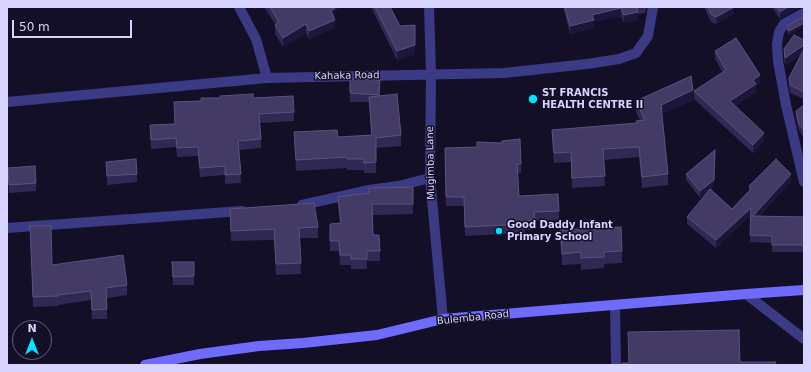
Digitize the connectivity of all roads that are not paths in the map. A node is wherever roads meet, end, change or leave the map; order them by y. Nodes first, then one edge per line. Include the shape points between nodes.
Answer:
1 (239, 7) edge
2 (429, 7) edge
3 (653, 7) edge
4 (804, 13) edge
5 (431, 74) junction
6 (267, 78) junction
7 (7, 102) edge
8 (430, 178) junction
9 (804, 182) edge
10 (295, 207) edge
11 (256, 210) edge
12 (7, 228) edge
13 (804, 290) edge
14 (746, 294) junction
15 (615, 305) junction
16 (443, 319) junction
17 (804, 338) edge
18 (145, 365) edge
19 (616, 365) edge

1 - 6 street via 256,39
2 - 5 street, Mugimba Lane
3 - 5 street, Kahaka Road via 648,36 636,54 587,64 504,73
4 - 9 street via 784,24 779,32 777,44 786,105
5 - 6 street, Kahaka Road
5 - 8 street, Mugimba Lane
6 - 7 street, Kahaka Road
8 - 10 street
8 - 16 street, Mugimba Lane
11 - 12 street
13 - 14 main road, Bulemba Road
14 - 15 main road, Bulemba Road
14 - 17 street
15 - 16 main road, Bulemba Road
15 - 19 street
16 - 18 main road, Bulemba Road via 377,335 259,346

